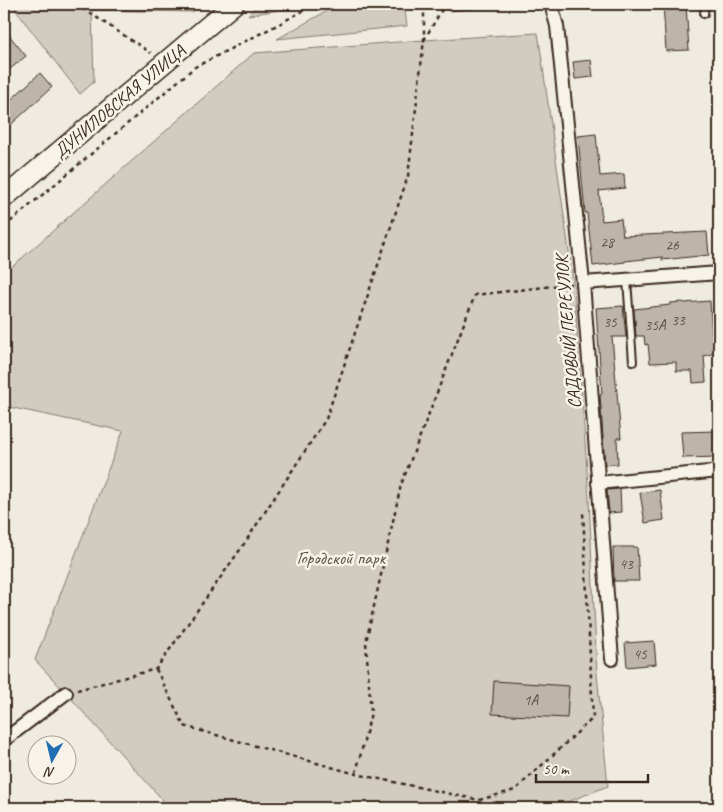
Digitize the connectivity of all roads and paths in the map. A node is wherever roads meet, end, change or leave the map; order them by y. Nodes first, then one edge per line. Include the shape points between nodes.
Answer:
1 (76, 4) edge
2 (234, 4) edge
3 (315, 4) edge
4 (424, 4) edge
5 (448, 4) edge
6 (551, 4) edge
7 (705, 4) edge
8 (704, 14) dead end
9 (424, 40) junction
10 (165, 62) junction
11 (180, 79) junction
12 (4, 198) edge
13 (4, 227) edge
14 (719, 273) edge
15 (627, 280) junction
16 (583, 283) junction
17 (633, 362) dead end
18 (719, 472) edge
19 (598, 483) junction
20 (583, 512) dead end
21 (612, 659) dead end
22 (156, 669) junction
23 (66, 693) joint
24 (4, 740) edge
25 (356, 774) junction

1 - 10 path
2 - 10 main road, ДУНИЛОВСКАЯ УЛИЦА
3 - 11 path via 195,67
4 - 9 path
5 - 9 path
6 - 16 street, САДОВЫЙ ПЕРЕУЛОК via 557,26
7 - 8 lane
9 - 22 path via 408,176 326,419 242,547
10 - 11 path
10 - 12 main road, ДУНИЛОВСКАЯ УЛИЦА
11 - 13 path
14 - 15 street
15 - 16 street
15 - 17 lane
16 - 19 street, САДОВЫЙ ПЕРЕУЛОК
16 - 25 path via 475,296 401,485 366,642 371,713
18 - 19 street
19 - 21 street, САДОВЫЙ ПЕРЕУЛОК
20 - 25 path via 593,718 515,790 479,800
22 - 23 path
22 - 25 path via 184,726
23 - 24 street

